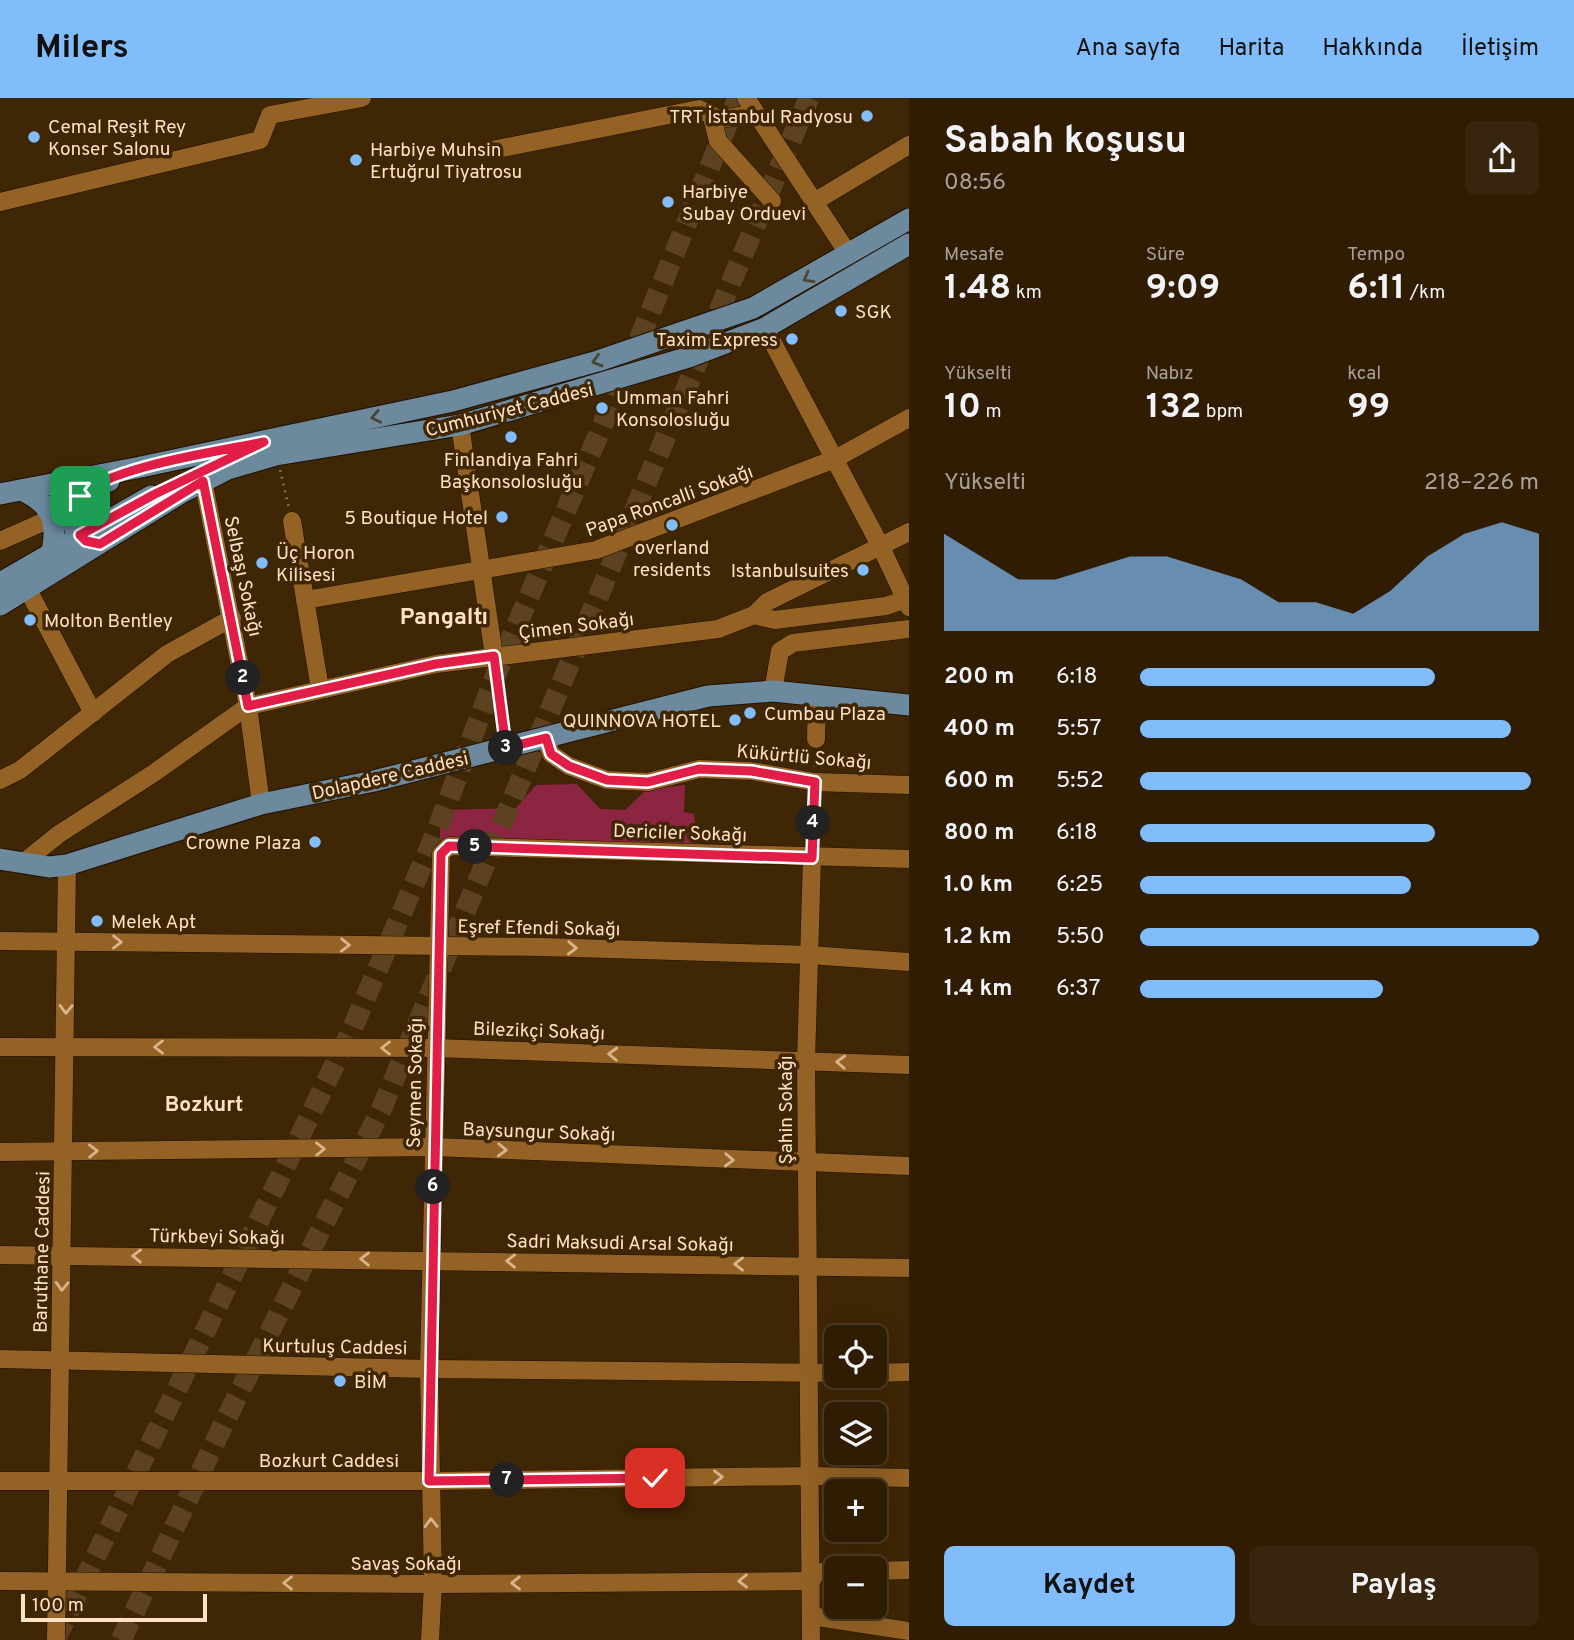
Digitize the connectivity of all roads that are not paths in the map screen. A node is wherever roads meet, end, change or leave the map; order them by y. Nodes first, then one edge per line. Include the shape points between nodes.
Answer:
1 (362, 98) edge
2 (746, 98) edge
3 (756, 114) junction
4 (712, 117) junction
5 (909, 145) edge
6 (492, 150) dead end
7 (772, 201) dead end
8 (0, 202) edge
9 (814, 202) junction
10 (909, 219) edge
11 (909, 244) edge
12 (854, 263) junction
13 (765, 328) junction
14 (909, 418) edge
15 (460, 425) junction
16 (270, 448) junction
17 (835, 459) junction
18 (136, 468) junction
19 (203, 481) junction
20 (10, 492) edge
21 (52, 518) junction
22 (292, 522) road end
23 (909, 532) edge
24 (80, 535) junction
25 (0, 541) edge
26 (100, 544) junction
27 (881, 547) junction
28 (52, 551) junction
29 (483, 569) junction
30 (0, 583) edge
31 (31, 585) junction
32 (305, 600) junction
33 (908, 601) edge
34 (0, 605) edge
35 (754, 615) junction
36 (232, 618) junction
37 (909, 629) edge
38 (494, 656) junction
39 (320, 689) junction
40 (773, 691) junction
41 (817, 696) junction
42 (909, 705) edge
43 (248, 706) junction
44 (93, 713) junction
45 (546, 738) junction
46 (816, 739) road end
47 (0, 780) edge
48 (909, 785) edge
49 (261, 804) junction
50 (812, 858) junction
51 (0, 859) edge
52 (909, 859) edge
53 (23, 863) junction
54 (67, 865) junction
55 (0, 941) edge
56 (67, 941) junction
57 (438, 946) junction
58 (809, 955) junction
59 (909, 962) edge
60 (0, 1047) edge
61 (66, 1047) junction
62 (436, 1048) junction
63 (806, 1061) junction
64 (909, 1065) edge
65 (434, 1147) junction
66 (65, 1151) junction
67 (0, 1152) edge
68 (806, 1163) junction
69 (909, 1166) edge
70 (0, 1255) edge
71 (63, 1255) junction
72 (433, 1260) junction
73 (807, 1265) junction
74 (909, 1268) edge
75 (0, 1359) edge
76 (60, 1360) junction
77 (429, 1369) junction
78 (909, 1372) edge
79 (824, 1373) edge
80 (887, 1373) edge
81 (807, 1374) junction
82 (810, 1476) junction
83 (909, 1478) edge
84 (0, 1480) edge
85 (60, 1480) junction
86 (429, 1481) junction
87 (909, 1570) edge
88 (887, 1571) edge
89 (824, 1574) edge
90 (812, 1576) junction
91 (0, 1581) edge
92 (59, 1582) junction
93 (433, 1584) junction
94 (811, 1616) junction
95 (909, 1631) edge
96 (56, 1640) edge
97 (430, 1640) edge
98 (811, 1640) edge

1 - 8 street via 270,116 260,140
2 - 3 street
3 - 4 street
3 - 9 street
4 - 6 street via 699,109
4 - 7 street via 718,141
5 - 9 street
9 - 12 street
10 - 12 main road, Cumhuriyet Caddesi
11 - 12 main road, Cumhuriyet Caddesi
12 - 13 main road, Cumhuriyet Caddesi
12 -> 16 main road, Cumhuriyet Caddesi via 752,308 598,361
13 - 15 main road, Cumhuriyet Caddesi via 607,384
13 - 17 street
14 - 17 street, Papa Roncalli Sokağı
15 - 16 main road, Cumhuriyet Caddesi
15 - 29 street
16 - 18 main road
16 - 19 main road, Cumhuriyet Caddesi
16 - 24 main road via 155,494
17 - 27 street
17 - 29 street, Papa Roncalli Sokağı via 596,550
18 - 20 main road
18 - 24 main road via 95,485 76,500 74,523
19 - 26 main road, Cumhuriyet Caddesi
19 - 36 street, Selbaşı Sokağı
20 - 21 main road via 39,499
21 - 25 street
21 - 28 main road
22 - 32 street
23 - 27 street
24 - 26 main road
24 - 28 main road
26 - 31 main road, Cumhuriyet Caddesi
27 - 33 street
27 - 35 street via 767,601
28 - 30 main road
28 - 31 main road
29 - 32 street, Papa Roncalli Sokağı
29 - 38 street
31 - 34 main road, Cumhuriyet Caddesi
31 - 44 street
32 - 39 street
33 - 35 street, Çimen Sokağı via 775,620
35 - 38 street, Çimen Sokağı via 718,629
36 - 43 street, Selbaşı Sokağı
36 - 44 street via 167,654
37 - 40 street via 793,643 780,651
38 - 39 street, Çimen Sokağı
39 - 43 street, Çimen Sokağı
40 - 41 main road, Dolapdere Caddesi
40 - 45 main road, Dolapdere Caddesi via 708,695
41 - 42 main road, Dolapdere Caddesi
41 - 46 street
43 - 49 street, Selbaşı Sokağı
43 - 53 street
44 - 47 street via 20,770
45 - 48 street, Kükürtlü Sokağı via 551,754 607,780 648,782 699,769 751,771 815,782
45 - 49 main road, Dolapdere Caddesi
49 - 54 main road, Dolapdere Caddesi
50 - 52 street, Dericiler Sokağı
50 - 57 street, Dericiler Sokağı via 445,850
50 - 58 street
51 - 53 main road, Dolapdere Caddesi
53 - 54 main road, Dolapdere Caddesi
54 - 56 street, Baruthane Caddesi
55 - 56 street, Eşref Efendi Sokağı
56 -> 57 street, Eşref Efendi Sokağı
56 -> 61 street, Baruthane Caddesi
57 -> 58 street, Eşref Efendi Sokağı
57 - 62 street, Seymen Sokağı
58 - 59 street, Eşref Efendi Sokağı
58 - 63 street, Şahin Sokağı
60 - 61 street, Bilezikçi Sokağı
62 -> 61 street, Bilezikçi Sokağı
61 - 66 street, Baruthane Caddesi
63 -> 62 street, Bilezikçi Sokağı
62 - 65 street, Seymen Sokağı
64 -> 63 street, Bilezikçi Sokağı
63 - 68 street, Şahin Sokağı
66 -> 65 street, Baysungur Sokağı
65 -> 68 street, Baysungur Sokağı
65 - 72 street, Seymen Sokağı
66 - 67 street, Baysungur Sokağı
66 - 71 street, Baruthane Caddesi
68 - 69 street, Baysungur Sokağı
68 - 73 street, Şahin Sokağı
70 - 71 street, Türkbeyi Sokağı
72 -> 71 street, Türkbeyi Sokağı
71 -> 76 street, Baruthane Caddesi
73 -> 72 street, Sadri Maksudi Arsal Sokağı
72 - 77 street, Seymen Sokağı
73 - 74 street, Sadri Maksudi Arsal Sokağı
73 - 81 street
75 - 76 street, Kurtuluş Caddesi
76 - 77 street, Kurtuluş Caddesi
76 - 85 street, Baruthane Caddesi
77 - 81 street, Kurtuluş Caddesi
77 - 86 street, Seymen Sokağı
78 - 80 street
79 - 81 street, Kurtuluş Caddesi
81 - 82 street
82 - 83 street, Bozkurt Caddesi
86 -> 82 street, Bozkurt Caddesi
82 - 90 street
84 - 85 street, Bozkurt Caddesi
85 - 86 street, Bozkurt Caddesi
85 - 92 street, Baruthane Caddesi
93 -> 86 street, Seymen Sokağı
87 - 88 street
89 - 90 street, Savaş Sokağı
90 -> 93 street, Savaş Sokağı
90 - 94 street
91 - 92 street, Savaş Sokağı
93 -> 92 street, Savaş Sokağı
92 - 96 street, Baruthane Caddesi
93 - 97 street, Seymen Sokağı
94 - 95 street
94 - 98 street

